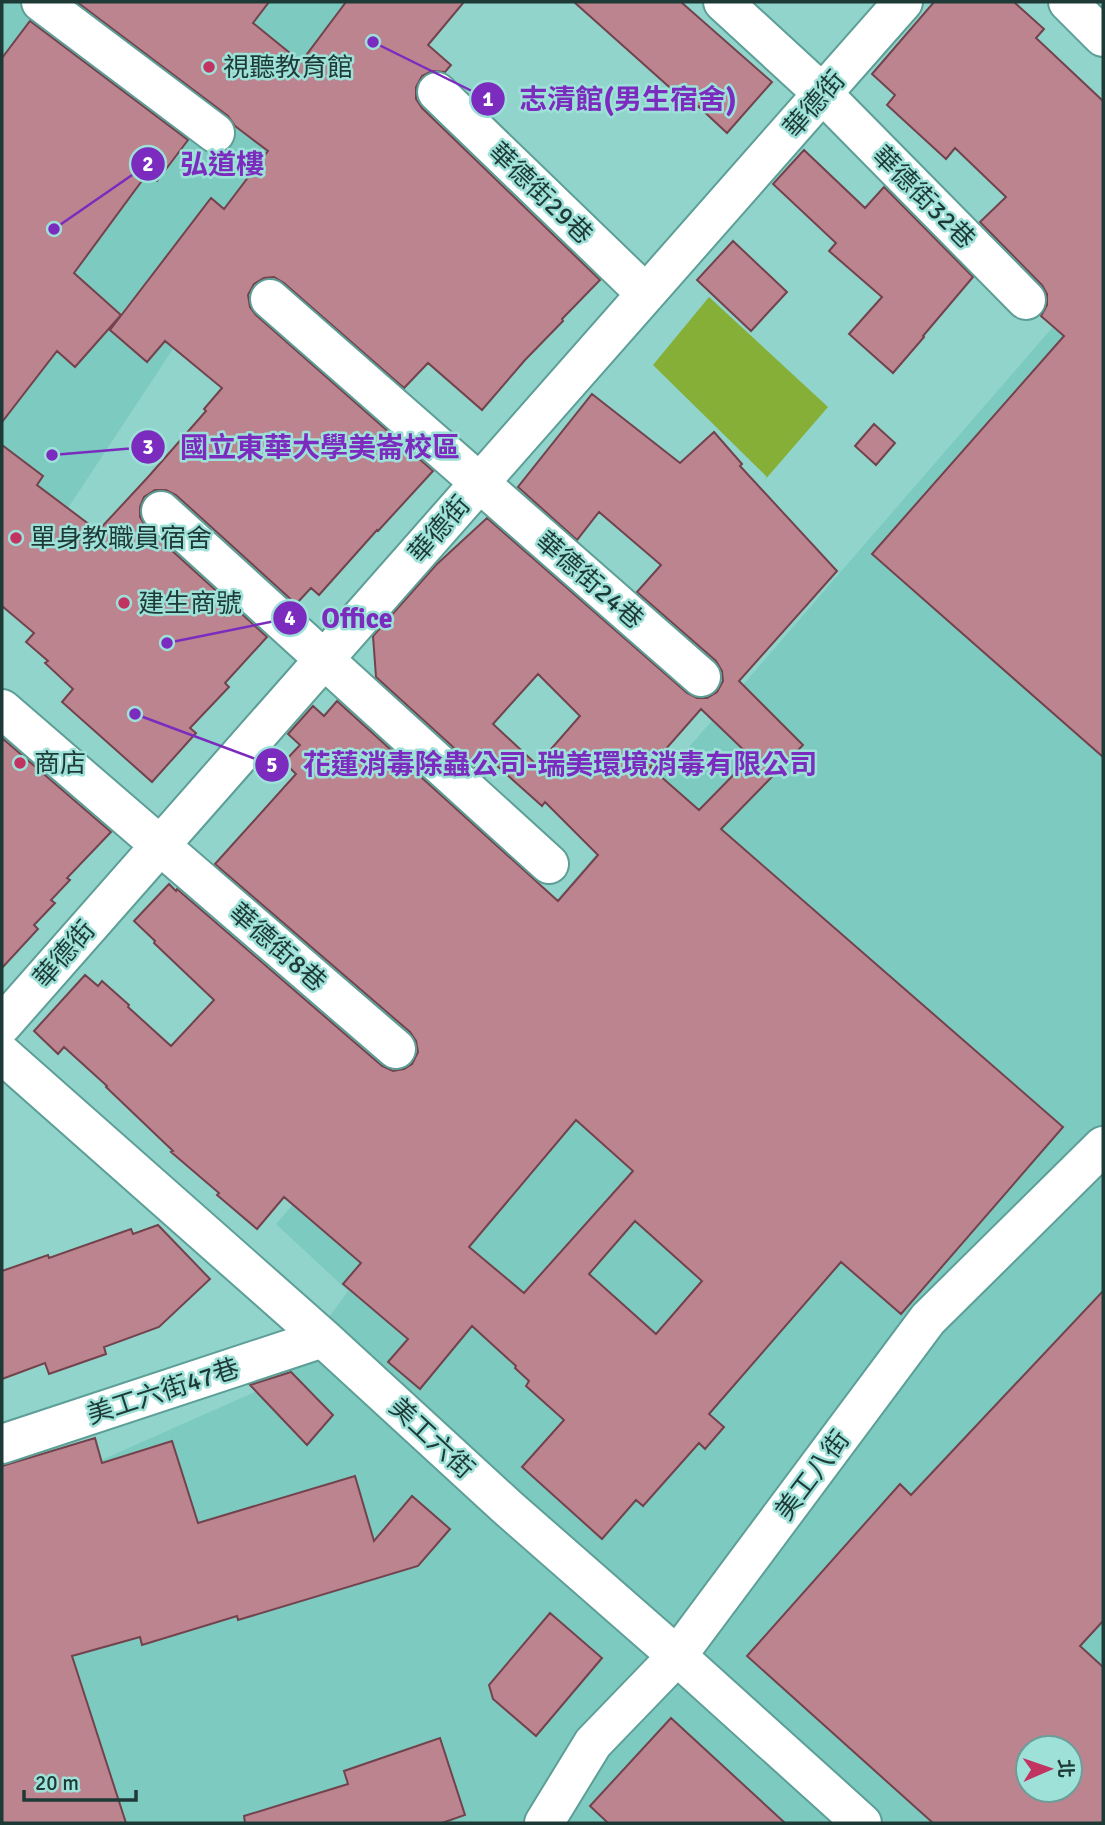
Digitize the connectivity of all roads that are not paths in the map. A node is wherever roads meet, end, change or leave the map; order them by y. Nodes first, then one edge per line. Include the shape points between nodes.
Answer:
1 (41, 2) edge
2 (723, 2) edge
3 (903, 2) edge
4 (1068, 2) edge
5 (1103, 37) edge
6 (437, 92) dead end
7 (823, 94) junction
8 (215, 133) dead end
9 (646, 294) junction
10 (270, 299) dead end
11 (1026, 300) dead end
12 (480, 482) junction
13 (161, 511) dead end
14 (324, 659) junction
15 (701, 677) dead end
16 (2, 709) edge
17 (160, 845) junction
18 (549, 864) dead end
19 (2, 1024) edge
20 (396, 1049) dead end
21 (2, 1054) edge
22 (1103, 1146) edge
23 (323, 1338) junction
24 (2, 1444) edge
25 (677, 1656) junction
26 (544, 1823) edge
27 (862, 1823) edge

1 - 8 street
2 - 7 street, 華德街32巷
3 - 7 street, 華德街
4 - 5 street
6 - 9 street, 華德街29巷
7 - 9 street, 華德街
7 - 11 street, 華德街32巷
9 - 12 street, 華德街
10 - 12 street, 華德街24巷
12 - 14 street, 華德街
12 - 15 street, 華德街24巷
13 - 14 street
14 - 17 street, 華德街
14 - 18 street
16 - 17 street, 華德街8巷
17 - 19 street, 華德街
17 - 20 street, 華德街8巷
21 - 23 street, 美工六街
22 - 25 street, 美工八街 via 928,1319
23 - 24 street, 美工六街47巷
23 - 25 street, 美工六街
25 - 26 street, 美工八街 via 593,1743
25 - 27 street, 美工六街

